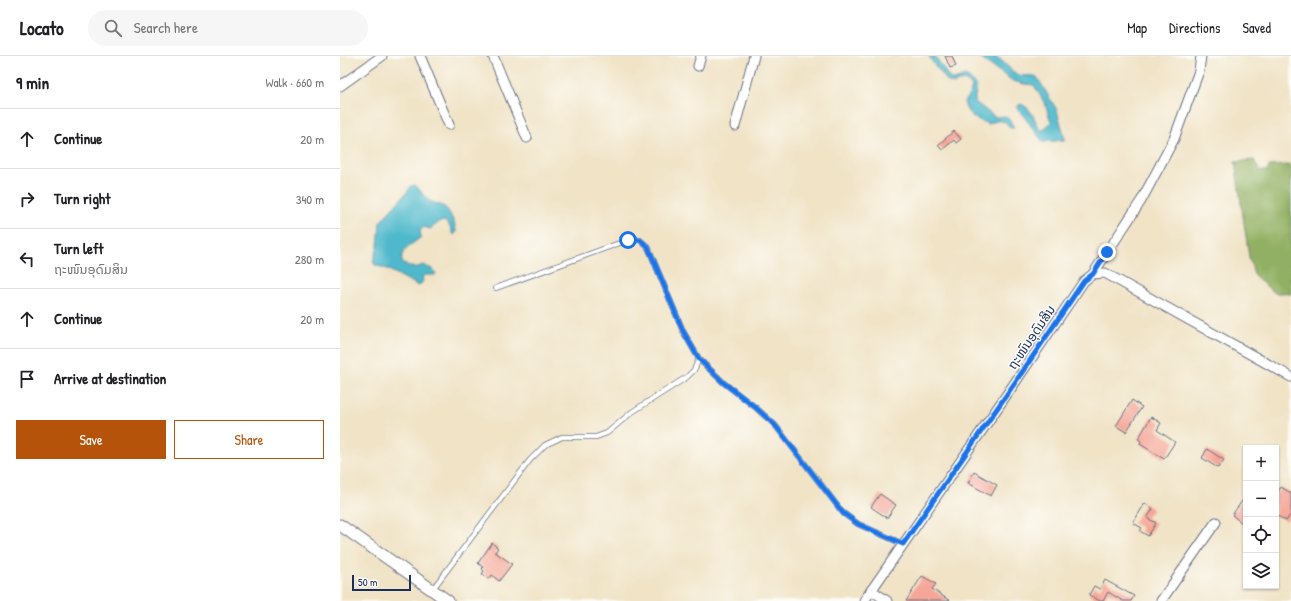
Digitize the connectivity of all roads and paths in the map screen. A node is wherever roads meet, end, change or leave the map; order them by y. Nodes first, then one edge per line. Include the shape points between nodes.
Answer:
1 (382, 56) edge
2 (420, 56) edge
3 (493, 56) edge
4 (701, 56) edge
5 (754, 56) edge
6 (1201, 56) edge
7 (698, 66) dead end
8 (340, 86) edge
9 (449, 125) dead end
10 (735, 126) dead end
11 (527, 138) dead end
12 (1093, 274) junction
13 (496, 288) dead end
14 (699, 359) junction
15 (1291, 377) edge
16 (1216, 522) dead end
17 (340, 525) edge
18 (903, 544) junction
19 (432, 590) junction
20 (871, 590) junction
21 (448, 601) edge
22 (864, 601) edge
23 (887, 601) edge
24 (1161, 601) edge

1 - 8 street
2 - 9 street
3 - 11 street
4 - 7 street
5 - 10 street
6 - 12 street, ຖະໜົນອຸດົມສິນ via 1199,71 1174,139 1141,201
12 - 15 street via 1105,273
12 - 18 street, ຖະໜົນອຸດົມສິນ via 1084,281
13 - 14 lane via 628,240 640,240 648,247 683,331
14 - 18 lane via 775,425 843,513 858,524
14 - 19 lane via 687,377 632,412 607,433 596,437 562,437 545,445 530,460
16 - 24 street
17 - 19 street
18 - 20 street, ຖະໜົນອຸດົມສິນ
19 - 21 street
20 - 22 street, ຖະໜົນອຸດົມສິນ
20 - 23 street

